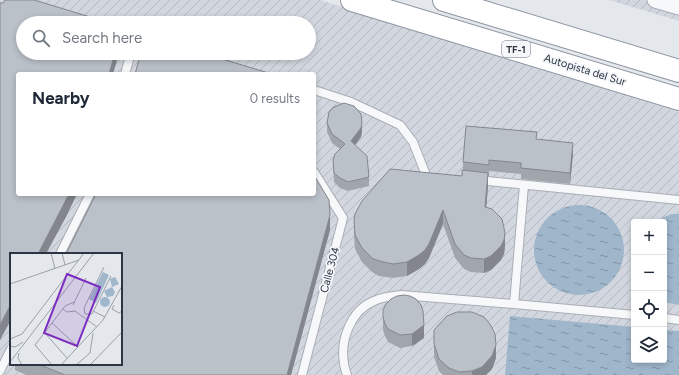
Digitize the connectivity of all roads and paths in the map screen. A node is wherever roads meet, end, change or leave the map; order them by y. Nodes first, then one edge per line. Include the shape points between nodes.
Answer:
1 (352, 0) edge
2 (444, 0) edge
3 (655, 0) edge
4 (679, 7) edge
5 (129, 60) edge
6 (679, 71) edge
7 (126, 72) edge
8 (316, 91) edge
9 (679, 99) edge
10 (316, 175) edge
11 (426, 176) edge
12 (471, 180) edge
13 (524, 185) junction
14 (89, 196) edge
15 (679, 200) edge
16 (60, 253) edge
17 (514, 304) junction
18 (631, 315) edge
19 (667, 318) edge
20 (679, 320) edge
21 (10, 351) edge
22 (0, 371) edge
23 (302, 375) edge
24 (347, 375) edge

1 - 9 highway, Autopista del Sur / TF-1
2 - 6 highway, TF-1
3 - 4 street
5 - 7 lane
8 - 11 lane via 351,102 400,125 413,142
10 - 23 lane, Calle 304 via 343,218
12 - 13 lane
13 - 15 lane
13 - 17 lane
14 - 16 lane
17 - 18 lane
17 - 24 lane via 401,295 373,301 353,318 347,333 344,348
19 - 20 lane
21 - 22 lane

